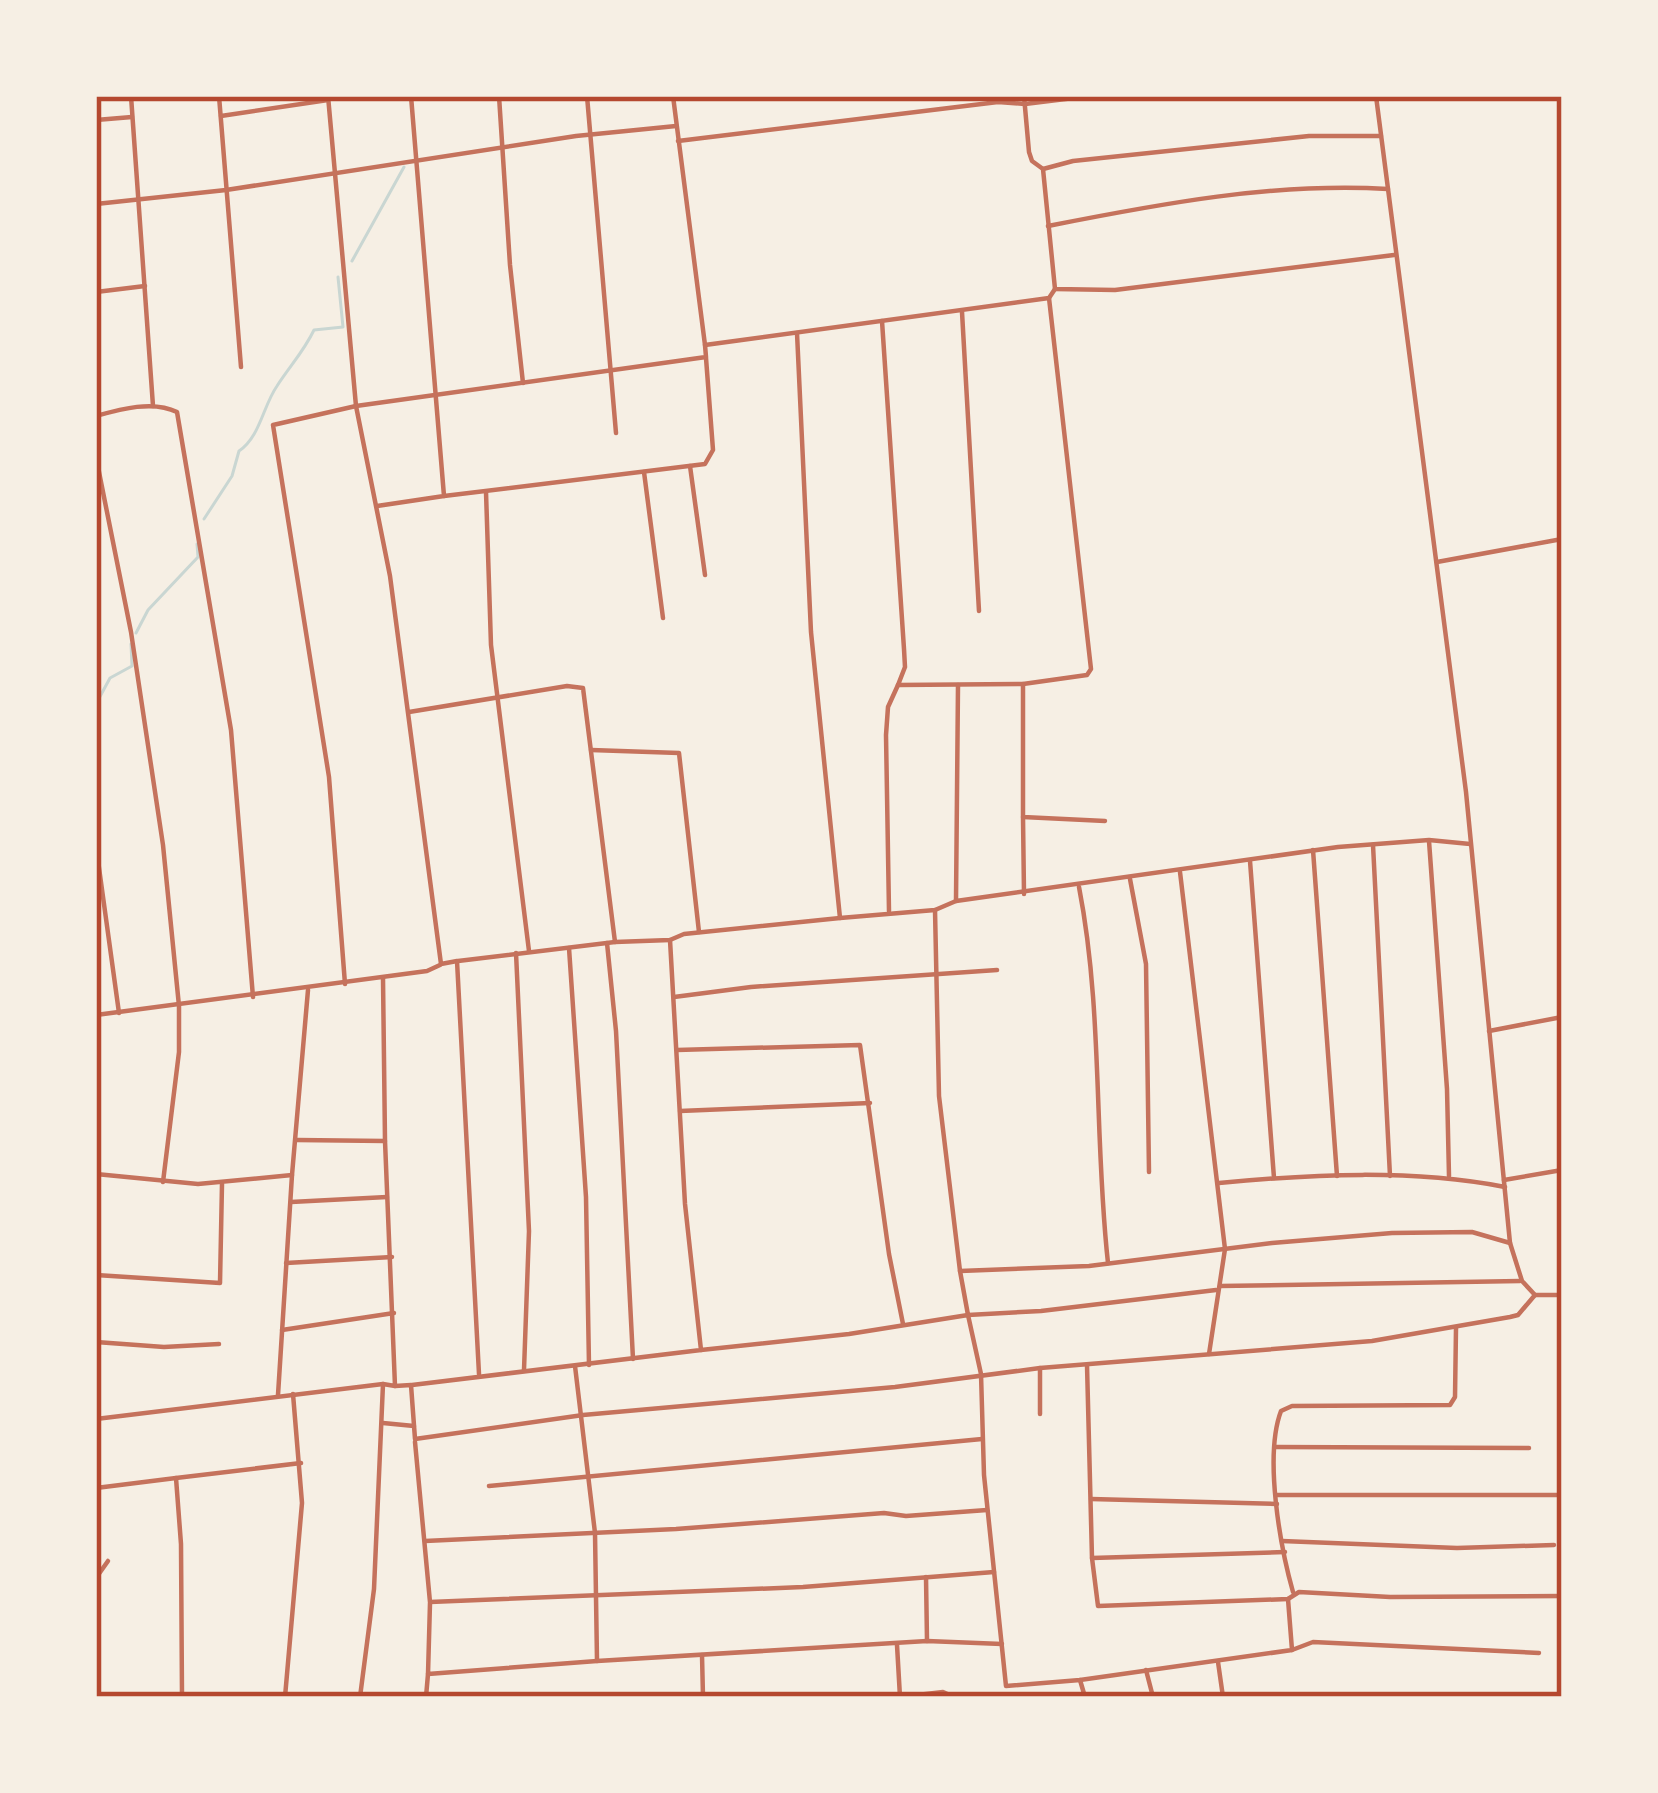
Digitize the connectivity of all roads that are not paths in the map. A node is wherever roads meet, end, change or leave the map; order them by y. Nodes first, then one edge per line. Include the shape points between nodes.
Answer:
1 (131, 96) edge
2 (219, 96) edge
3 (410, 96) edge
4 (499, 96) edge
5 (587, 96) edge
6 (673, 96) edge
7 (1090, 96) edge
8 (1376, 96) edge
9 (328, 98) edge
10 (1025, 100) edge
11 (221, 116) junction
12 (132, 117) junction
13 (96, 120) edge
14 (676, 126) junction
15 (590, 135) junction
16 (1381, 136) junction
17 (677, 141) junction
18 (503, 147) junction
19 (417, 161) junction
20 (1043, 169) junction
21 (337, 174) junction
22 (1388, 189) junction
23 (226, 190) junction
24 (139, 198) junction
25 (96, 204) edge
26 (1048, 226) junction
27 (1396, 254) junction
28 (146, 286) junction
29 (1055, 289) junction
30 (96, 292) edge
31 (1049, 298) junction
32 (962, 312) junction
33 (882, 321) junction
34 (797, 333) junction
35 (705, 345) junction
36 (706, 356) junction
37 (241, 367) dead end
38 (610, 371) junction
39 (523, 383) junction
40 (436, 397) junction
41 (153, 406) junction
42 (356, 406) junction
43 (96, 416) edge
44 (616, 433) dead end
45 (96, 457) edge
46 (690, 466) junction
47 (644, 472) junction
48 (486, 492) junction
49 (444, 496) junction
50 (377, 506) junction
51 (1562, 539) edge
52 (1438, 562) junction
53 (705, 574) dead end
54 (979, 611) dead end
55 (663, 618) dead end
56 (1023, 684) junction
57 (898, 685) junction
58 (958, 685) junction
59 (496, 697) junction
60 (409, 712) junction
61 (591, 750) junction
62 (1023, 817) junction
63 (1105, 821) dead end
64 (1429, 841) junction
65 (1470, 844) junction
66 (1373, 845) junction
67 (96, 846) edge
68 (1312, 850) junction
69 (1250, 859) junction
70 (1180, 872) junction
71 (1130, 879) junction
72 (1079, 887) junction
73 (1024, 894) junction
74 (956, 902) junction
75 (934, 910) junction
76 (889, 911) junction
77 (840, 918) junction
78 (699, 932) junction
79 (670, 940) junction
80 (611, 942) junction
81 (569, 948) junction
82 (529, 951) junction
83 (516, 953) junction
84 (457, 961) junction
85 (441, 964) junction
86 (997, 970) dead end
87 (939, 975) junction
88 (383, 977) junction
89 (345, 984) junction
90 (308, 990) junction
91 (253, 997) junction
92 (674, 997) junction
93 (179, 1006) junction
94 (119, 1013) junction
95 (96, 1015) edge
96 (1562, 1017) edge
97 (1489, 1031) junction
98 (677, 1050) junction
99 (870, 1102) junction
100 (680, 1111) junction
101 (297, 1140) junction
102 (385, 1142) junction
103 (1562, 1170) edge
104 (1149, 1172) dead end
105 (96, 1174) edge
106 (292, 1175) junction
107 (1337, 1176) junction
108 (1390, 1176) junction
109 (1449, 1176) junction
110 (1274, 1178) junction
111 (163, 1182) junction
112 (1505, 1183) junction
113 (222, 1184) junction
114 (1219, 1184) junction
115 (387, 1197) junction
116 (290, 1202) junction
117 (1510, 1243) junction
118 (1225, 1249) junction
119 (392, 1257) junction
120 (286, 1263) junction
121 (1108, 1263) junction
122 (960, 1271) junction
123 (96, 1276) edge
124 (1522, 1281) junction
125 (1218, 1288) junction
126 (1535, 1295) junction
127 (1562, 1295) edge
128 (394, 1313) junction
129 (968, 1315) junction
130 (903, 1324) junction
131 (1456, 1328) junction
132 (282, 1330) junction
133 (96, 1342) edge
134 (220, 1344) dead end
135 (701, 1350) junction
136 (1209, 1356) junction
137 (632, 1359) junction
138 (589, 1365) junction
139 (1088, 1365) junction
140 (575, 1366) junction
141 (1040, 1368) junction
142 (524, 1370) junction
143 (479, 1374) junction
144 (981, 1374) junction
145 (383, 1384) junction
146 (411, 1385) junction
147 (395, 1386) junction
148 (293, 1394) junction
149 (278, 1396) junction
150 (1040, 1414) dead end
151 (583, 1415) junction
152 (96, 1419) edge
153 (382, 1423) junction
154 (414, 1426) junction
155 (415, 1439) junction
156 (982, 1439) junction
157 (1275, 1447) junction
158 (1529, 1448) dead end
159 (301, 1462) junction
160 (589, 1475) junction
161 (176, 1478) junction
162 (489, 1486) dead end
163 (96, 1488) edge
164 (1277, 1495) junction
165 (1562, 1495) edge
166 (1091, 1499) junction
167 (1278, 1504) junction
168 (987, 1510) junction
169 (595, 1533) junction
170 (425, 1541) junction
171 (1282, 1541) junction
172 (1554, 1545) dead end
173 (1285, 1552) junction
174 (1093, 1558) junction
175 (108, 1561) dead end
176 (994, 1572) junction
177 (926, 1577) junction
178 (96, 1578) edge
179 (1293, 1592) junction
180 (596, 1596) junction
181 (1562, 1596) edge
182 (1288, 1599) junction
183 (430, 1602) junction
184 (927, 1641) junction
185 (1002, 1644) junction
186 (897, 1645) junction
187 (1292, 1650) junction
188 (702, 1653) junction
189 (1539, 1653) dead end
190 (597, 1660) junction
191 (1218, 1662) junction
192 (1146, 1670) junction
193 (428, 1674) junction
194 (1080, 1680) junction
195 (1006, 1686) junction
196 (182, 1697) edge
197 (286, 1697) edge
198 (360, 1697) edge
199 (426, 1697) edge
200 (703, 1697) edge
201 (899, 1697) edge
202 (953, 1697) edge
203 (1009, 1697) edge
204 (1085, 1697) edge
205 (1154, 1697) edge
206 (1223, 1697) edge

1 - 12 street
2 - 11 street
3 - 19 street
4 - 18 street
5 - 15 street
6 - 14 street
7 - 10 street
8 - 16 street
9 - 11 street
9 - 21 street
10 - 17 street
10 - 20 street via 1029,152
11 - 23 street
12 - 13 street
12 - 24 street
14 - 15 street
14 - 17 street
15 - 18 street
15 - 38 street
16 - 20 street via 1309,136
16 - 22 street
17 - 35 street
18 - 19 street
18 - 39 street
19 - 21 street
19 - 40 street
20 - 26 street
21 - 23 street
21 - 42 street
22 - 26 street via 1245,194
22 - 27 street
23 - 24 street
23 - 37 street
24 - 25 street
24 - 28 street
26 - 29 street
27 - 29 street via 1115,290
27 - 52 street
28 - 30 street
28 - 41 street
29 - 31 street
31 - 32 street
31 - 56 street via 1091,669
32 - 33 street
32 - 54 street
33 - 34 street
33 - 57 street via 905,668
34 - 35 street
34 - 77 street via 811,632
35 - 36 street
36 - 38 street
36 - 46 street via 713,450 704,464
38 - 39 street
38 - 44 street
39 - 40 street
40 - 42 street
40 - 49 street
41 - 43 street
41 - 91 street via 176,412 220,653
42 - 50 street
42 - 89 street via 271,429 329,777
45 - 93 street via 131,632
46 - 47 street
46 - 53 street
47 - 48 street
47 - 55 street
48 - 49 street
48 - 59 street
49 - 50 street
50 - 60 street
51 - 52 street
52 - 65 street
56 - 58 street
56 - 62 street
57 - 58 street
57 - 76 street via 886,735
58 - 74 street
59 - 60 street
59 - 61 street via 583,688
59 - 82 street
60 - 85 street
61 - 78 street via 679,753
61 - 80 street
62 - 63 street
62 - 73 street
64 - 65 street
64 - 66 street
64 - 109 street
65 - 97 street
66 - 68 street
66 - 108 street
67 - 94 street
68 - 69 street
68 - 107 street
69 - 70 street
69 - 110 street
70 - 71 street
70 - 114 street
71 - 72 street
71 - 104 street via 1146,964
72 - 73 street
72 - 121 street via 1090,941
73 - 74 street
74 - 75 street
75 - 76 street
75 - 87 street
76 - 77 street
77 - 78 street
78 - 79 street
79 - 80 street
79 - 92 street
80 - 81 street
80 - 137 street
81 - 82 street
81 - 138 street
82 - 83 street
83 - 84 street
83 - 142 street via 530,1286
84 - 85 street
84 - 143 street
85 - 88 street
86 - 87 street
87 - 92 street
87 - 122 street via 939,1096
88 - 89 street
88 - 102 street
89 - 90 street
90 - 91 street
90 - 101 street
91 - 93 street
92 - 98 street
93 - 94 street
93 - 111 street
94 - 95 street
96 - 97 street
97 - 112 street
98 - 99 street via 856,1044
98 - 100 street
99 - 100 street
99 - 130 street
100 - 135 street
101 - 102 street
101 - 106 street
102 - 115 street
103 - 112 street
105 - 111 street
106 - 113 street
106 - 116 street
107 - 108 street
107 - 110 street
108 - 109 street
109 - 112 street
110 - 114 street
111 - 113 street
112 - 117 street
113 - 123 street via 220,1282
114 - 118 street
115 - 116 street
115 - 119 street
116 - 120 street
117 - 118 street via 1441,1231
117 - 124 street
118 - 121 street
118 - 125 street
119 - 120 street
119 - 128 street
120 - 132 street
121 - 122 street
122 - 129 street
124 - 125 street
124 - 126 street
125 - 129 street
125 - 136 street
126 - 127 street
126 - 131 street via 1518,1315
128 - 132 street
128 - 147 street
129 - 130 street
129 - 144 street
130 - 135 street
131 - 136 street
131 - 157 street via 1452,1403 1292,1406 1278,1416
132 - 149 street
133 - 134 street
135 - 137 street
136 - 139 street
137 - 138 street
138 - 140 street
139 - 141 street
139 - 166 street
140 - 142 street
140 - 151 street
141 - 144 street
141 - 150 street
142 - 143 street
143 - 146 street
144 - 151 street
144 - 156 street
145 - 147 street
145 - 148 street
145 - 153 street
146 - 147 street
146 - 154 street
148 - 149 street
148 - 159 street
149 - 152 street
151 - 155 street
151 - 160 street
153 - 154 street
153 - 198 street
154 - 155 street
155 - 170 street
156 - 160 street
156 - 168 street
157 - 158 street
157 - 164 street
159 - 161 street
159 - 197 street
160 - 162 street
160 - 169 street
161 - 163 street
161 - 196 street
164 - 165 street
164 - 167 street
166 - 167 street
166 - 174 street
167 - 171 street
168 - 169 street
168 - 176 street
169 - 170 street
169 - 180 street
170 - 183 street
171 - 172 street
171 - 173 street
173 - 174 street
173 - 179 street
174 - 182 street via 1101,1607
175 - 178 street
176 - 177 street
176 - 185 street
177 - 180 street
177 - 184 street
179 - 181 street
179 - 182 street
180 - 183 street
180 - 190 street
182 - 187 street
183 - 193 street
184 - 185 street
184 - 186 street
185 - 195 street
186 - 188 street
186 - 201 street
187 - 189 street via 1313,1642
187 - 191 street
188 - 190 street
188 - 200 street
190 - 193 street
191 - 192 street
191 - 206 street
192 - 194 street
192 - 205 street
193 - 199 street
194 - 195 street
194 - 204 street
195 - 203 street
201 - 202 street

